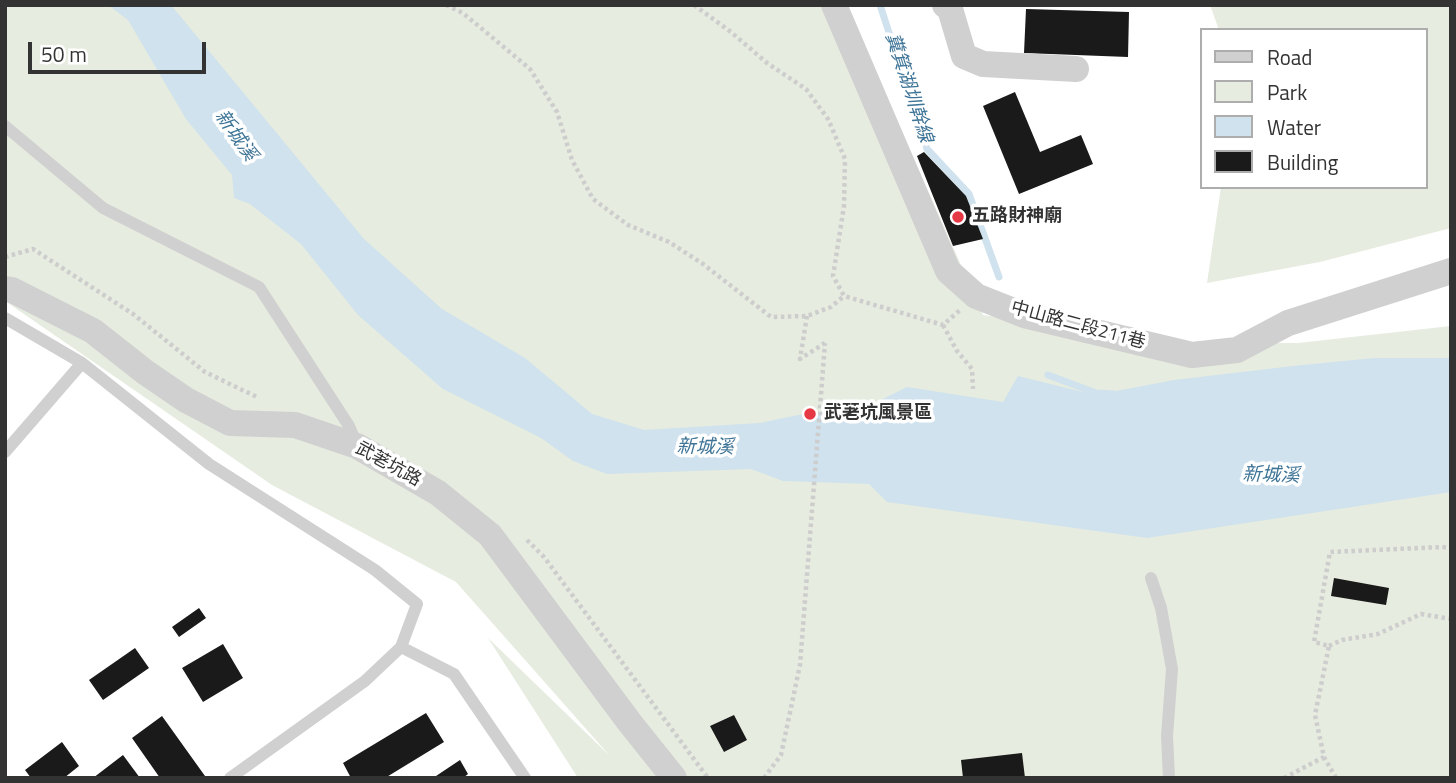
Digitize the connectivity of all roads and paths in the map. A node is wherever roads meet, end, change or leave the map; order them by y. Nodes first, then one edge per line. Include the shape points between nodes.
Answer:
1 (446, 5) edge
2 (694, 5) edge
3 (834, 5) edge
4 (945, 5) edge
5 (1076, 69) dead end
6 (5, 126) edge
7 (1451, 271) edge
8 (5, 289) edge
9 (844, 296) junction
10 (976, 296) junction
11 (807, 316) junction
12 (5, 318) edge
13 (943, 325) junction
14 (82, 363) junction
15 (974, 389) dead end
16 (357, 446) junction
17 (5, 452) edge
18 (1451, 548) edge
19 (1151, 578) dead end
20 (1451, 619) edge
21 (1329, 646) junction
22 (401, 647) junction
23 (1324, 757) junction
24 (230, 778) edge
25 (525, 778) edge
26 (674, 778) edge
27 (764, 778) edge
28 (1169, 778) edge
29 (1284, 778) edge
30 (1336, 778) edge

1 - 11 path via 463,13 530,69 556,112 572,160 593,199 628,225 669,242 703,264 771,317
2 - 9 path via 806,89 828,119 845,159 844,206 832,276
3 - 10 street, 中山路二段211巷 via 948,271
4 - 5 street via 964,56 983,64
6 - 16 lane via 103,208 259,287 349,426
7 - 10 street, 中山路二段211巷 via 1288,323 1237,350 1192,355 1024,315
8 - 16 street, 武荖坑路 via 93,331 186,400 230,423 295,425
9 - 11 path
9 - 13 path
10 - 13 path
11 - 27 path via 800,359 825,343 800,665 781,755
12 - 14 lane
13 - 15 path via 972,369
14 - 17 lane
14 - 22 lane via 209,464 375,570 416,604
16 - 26 street, 武荖坑路 via 438,494 490,535
18 - 21 path via 1330,552 1314,642
19 - 28 lane via 1172,669
20 - 21 path via 1421,614 1378,634
21 - 23 path via 1315,715
22 - 24 lane via 365,681
22 - 25 lane via 454,674
23 - 29 path
23 - 30 path

